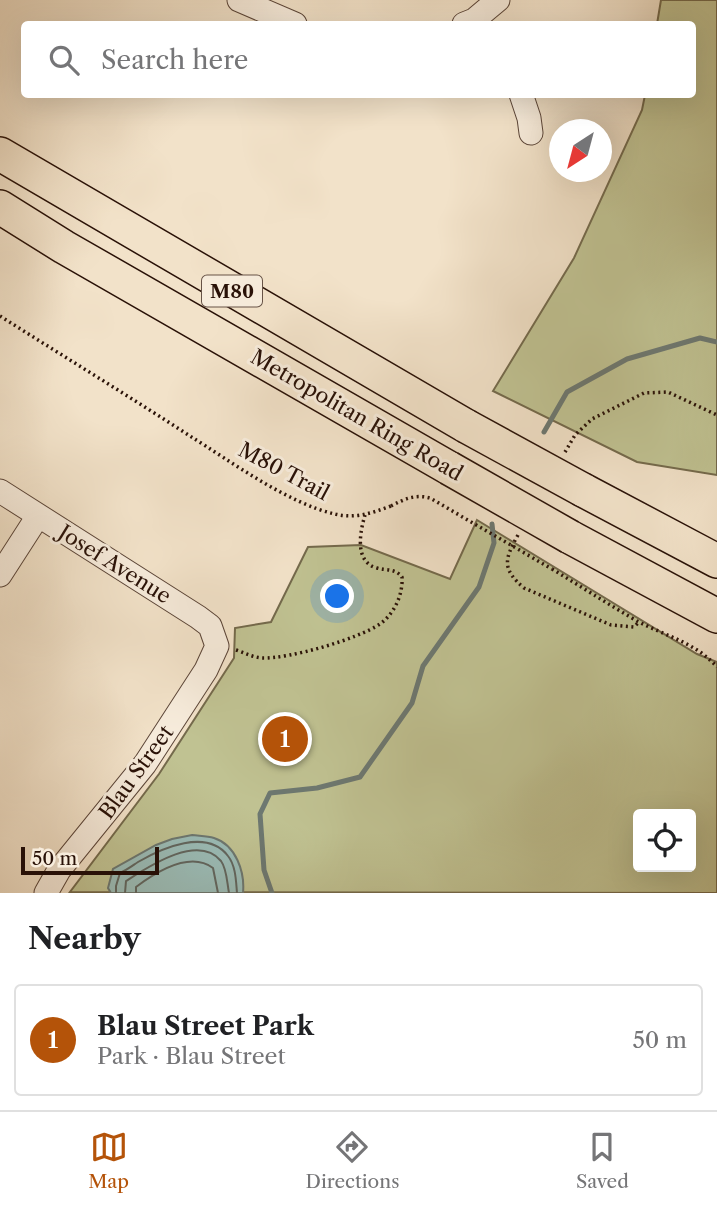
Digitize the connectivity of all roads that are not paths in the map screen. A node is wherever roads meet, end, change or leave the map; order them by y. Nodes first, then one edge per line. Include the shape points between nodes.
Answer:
1 (239, 0) edge
2 (498, 0) edge
3 (266, 5) edge
4 (290, 21) edge
5 (473, 21) edge
6 (522, 98) edge
7 (531, 134) dead end
8 (0, 154) edge
9 (0, 208) edge
10 (0, 491) edge
11 (38, 516) junction
12 (717, 561) edge
13 (0, 575) edge
14 (717, 616) edge
15 (217, 646) joint
16 (46, 893) edge

1 - 3 street
2 - 5 street
3 - 4 street
6 - 7 street
8 - 12 highway, M80, bridge via 466,426
9 - 14 highway, Metropolitan Ring Road / M80, bridge via 570,537
10 - 11 street, Josef Avenue
11 - 13 street
11 - 15 street, Josef Avenue via 198,617 210,626
15 - 16 street, Blau Street via 145,764 59,870

